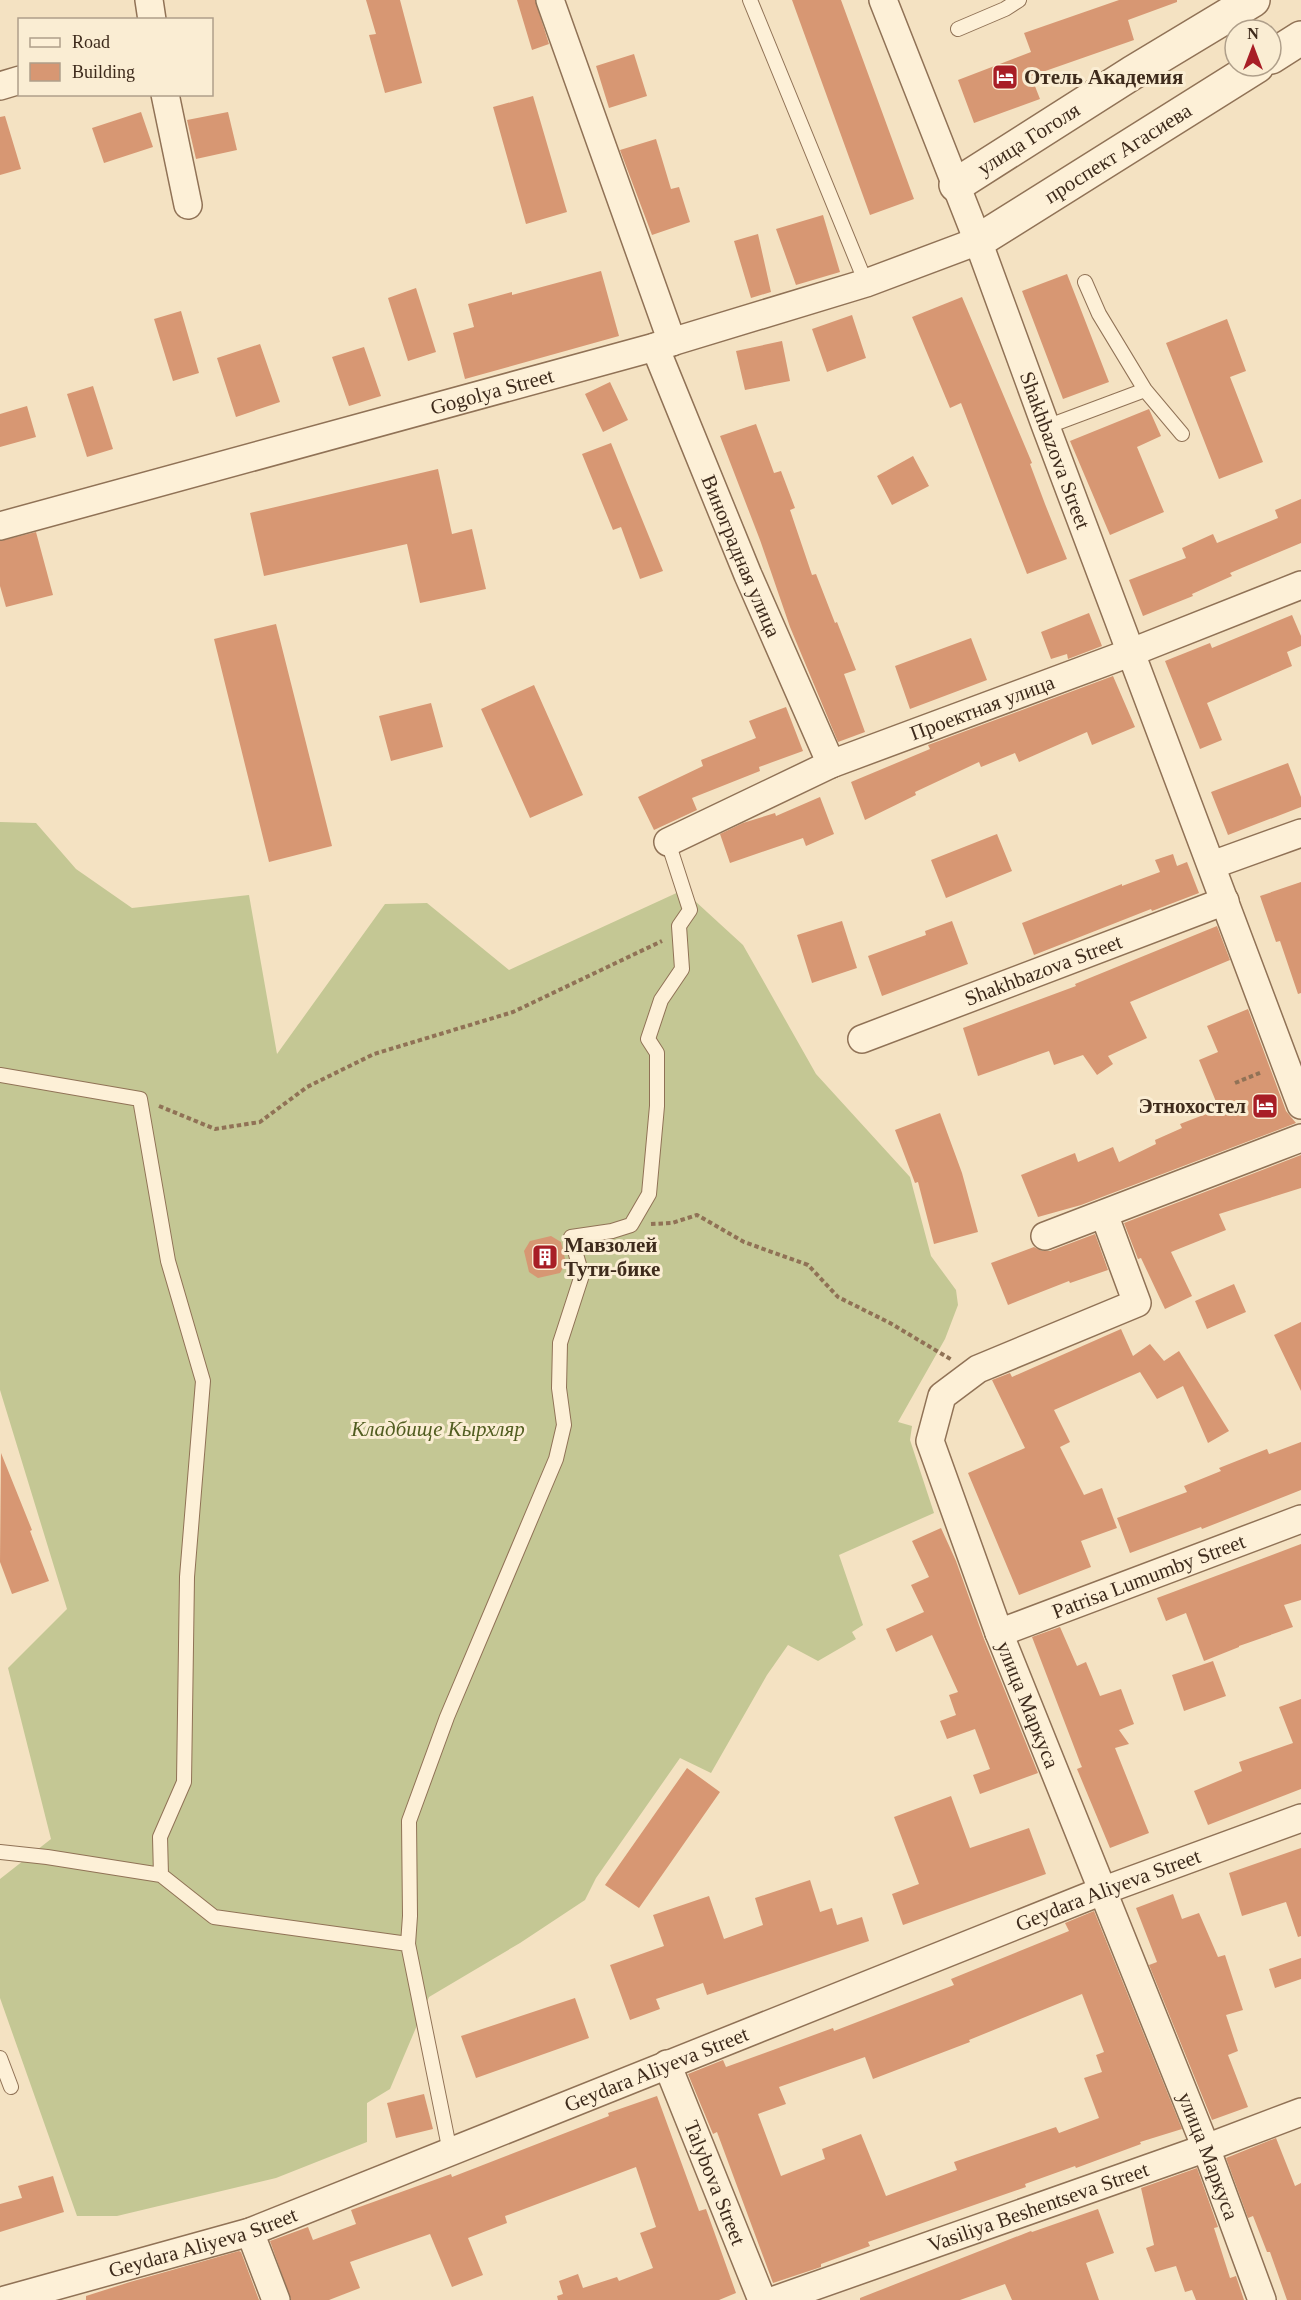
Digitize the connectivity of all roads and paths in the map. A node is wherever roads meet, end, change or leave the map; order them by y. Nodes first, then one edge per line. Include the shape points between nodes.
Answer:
1 (149, 0) edge
2 (550, 0) edge
3 (750, 0) edge
4 (883, 0) edge
5 (1019, 0) edge
6 (1253, 0) edge
7 (152, 18) edge
8 (958, 29) dead end
9 (1301, 38) edge
10 (1283, 49) edge
11 (1238, 78) edge
12 (18, 81) edge
13 (0, 86) edge
14 (165, 96) edge
15 (956, 185) junction
16 (188, 205) dead end
17 (978, 241) junction
18 (1085, 282) dead end
19 (866, 283) junction
20 (663, 345) junction
21 (1145, 390) junction
22 (1046, 427) junction
23 (1182, 434) dead end
24 (0, 526) edge
25 (1301, 585) edge
26 (1132, 652) junction
27 (831, 764) junction
28 (1301, 833) edge
29 (668, 842) joint
30 (1212, 865) junction
31 (1225, 901) junction
32 (679, 933) junction
33 (861, 1039) dead end
34 (1265, 1071) dead end
35 (0, 1075) edge
36 (1234, 1083) dead end
37 (140, 1099) junction
38 (1301, 1105) edge
39 (1301, 1138) edge
40 (1104, 1214) junction
41 (631, 1225) junction
42 (1045, 1236) dead end
43 (973, 1373) junction
44 (1301, 1519) edge
45 (999, 1633) junction
46 (1301, 1818) edge
47 (0, 1852) edge
48 (161, 1875) junction
49 (1102, 1891) junction
50 (408, 1944) junction
51 (0, 2058) edge
52 (667, 2064) junction
53 (11, 2087) dead end
54 (1301, 2112) edge
55 (1206, 2148) junction
56 (450, 2152) junction
57 (250, 2232) junction
58 (5, 2300) edge
59 (276, 2300) edge
60 (762, 2300) edge
61 (775, 2300) edge
62 (1262, 2300) edge

1 - 7 street
2 - 20 street, Виноградная улица
3 - 19 lane
4 - 15 street, Shakhbazova Street
5 - 8 lane
6 - 15 street, улица Гоголя
9 - 10 street
11 - 17 street, проспект Агасиева
12 - 13 street
14 - 16 street
15 - 17 street, Shakhbazova Street
17 - 19 street, Gogolya Street
17 - 22 street, Shakhbazova Street
18 - 21 lane via 1099,314
19 - 20 street, Gogolya Street
20 - 24 street, Gogolya Street
20 - 27 street, Виноградная улица via 748,575
21 - 22 lane
21 - 23 lane
22 - 26 street, Shakhbazova Street
25 - 26 street, Проектная улица
26 - 27 street, Проектная улица
26 - 30 street, Shakhbazova Street
27 - 29 street, Проектная улица
28 - 30 street
29 - 32 lane via 690,910
30 - 31 street, Shakhbazova Street
31 - 33 street, Shakhbazova Street
31 - 38 street, Shakhbazova Street
32 - 37 path via 513,1012 374,1054 307,1087 260,1122 215,1129
32 - 41 lane via 682,969 661,1000 648,1039 657,1053 657,1107 649,1194
34 - 36 path
35 - 37 lane
37 - 48 lane via 168,1261 203,1381 187,1577 184,1782 160,1837
39 - 40 street
40 - 42 street
40 - 43 street, улица Маркуса via 1137,1303
41 - 43 path via 672,1223 697,1215 744,1242 808,1265 838,1297
41 - 50 lane via 571,1237 582,1275 560,1344 559,1388 564,1425 556,1460 447,1717 409,1821
43 - 45 street, улица Маркуса via 942,1396 930,1441
44 - 45 street, Patrisa Lumumby Street
45 - 49 street, улица Маркуса
46 - 49 street, Geydara Aliyeva Street
47 - 48 lane
48 - 50 lane via 214,1917
49 - 52 street, Geydara Aliyeva Street
49 - 55 street, улица Маркуса
50 - 56 lane
51 - 53 lane
52 - 56 street, Geydara Aliyeva Street
52 - 60 street, Talybova Street
54 - 55 street, Vasiliya Beshentseva Street
55 - 61 street, Vasiliya Beshentseva Street
55 - 62 street, улица Маркуса
56 - 57 street, Geydara Aliyeva Street
57 - 58 street, Geydara Aliyeva Street
57 - 59 street

